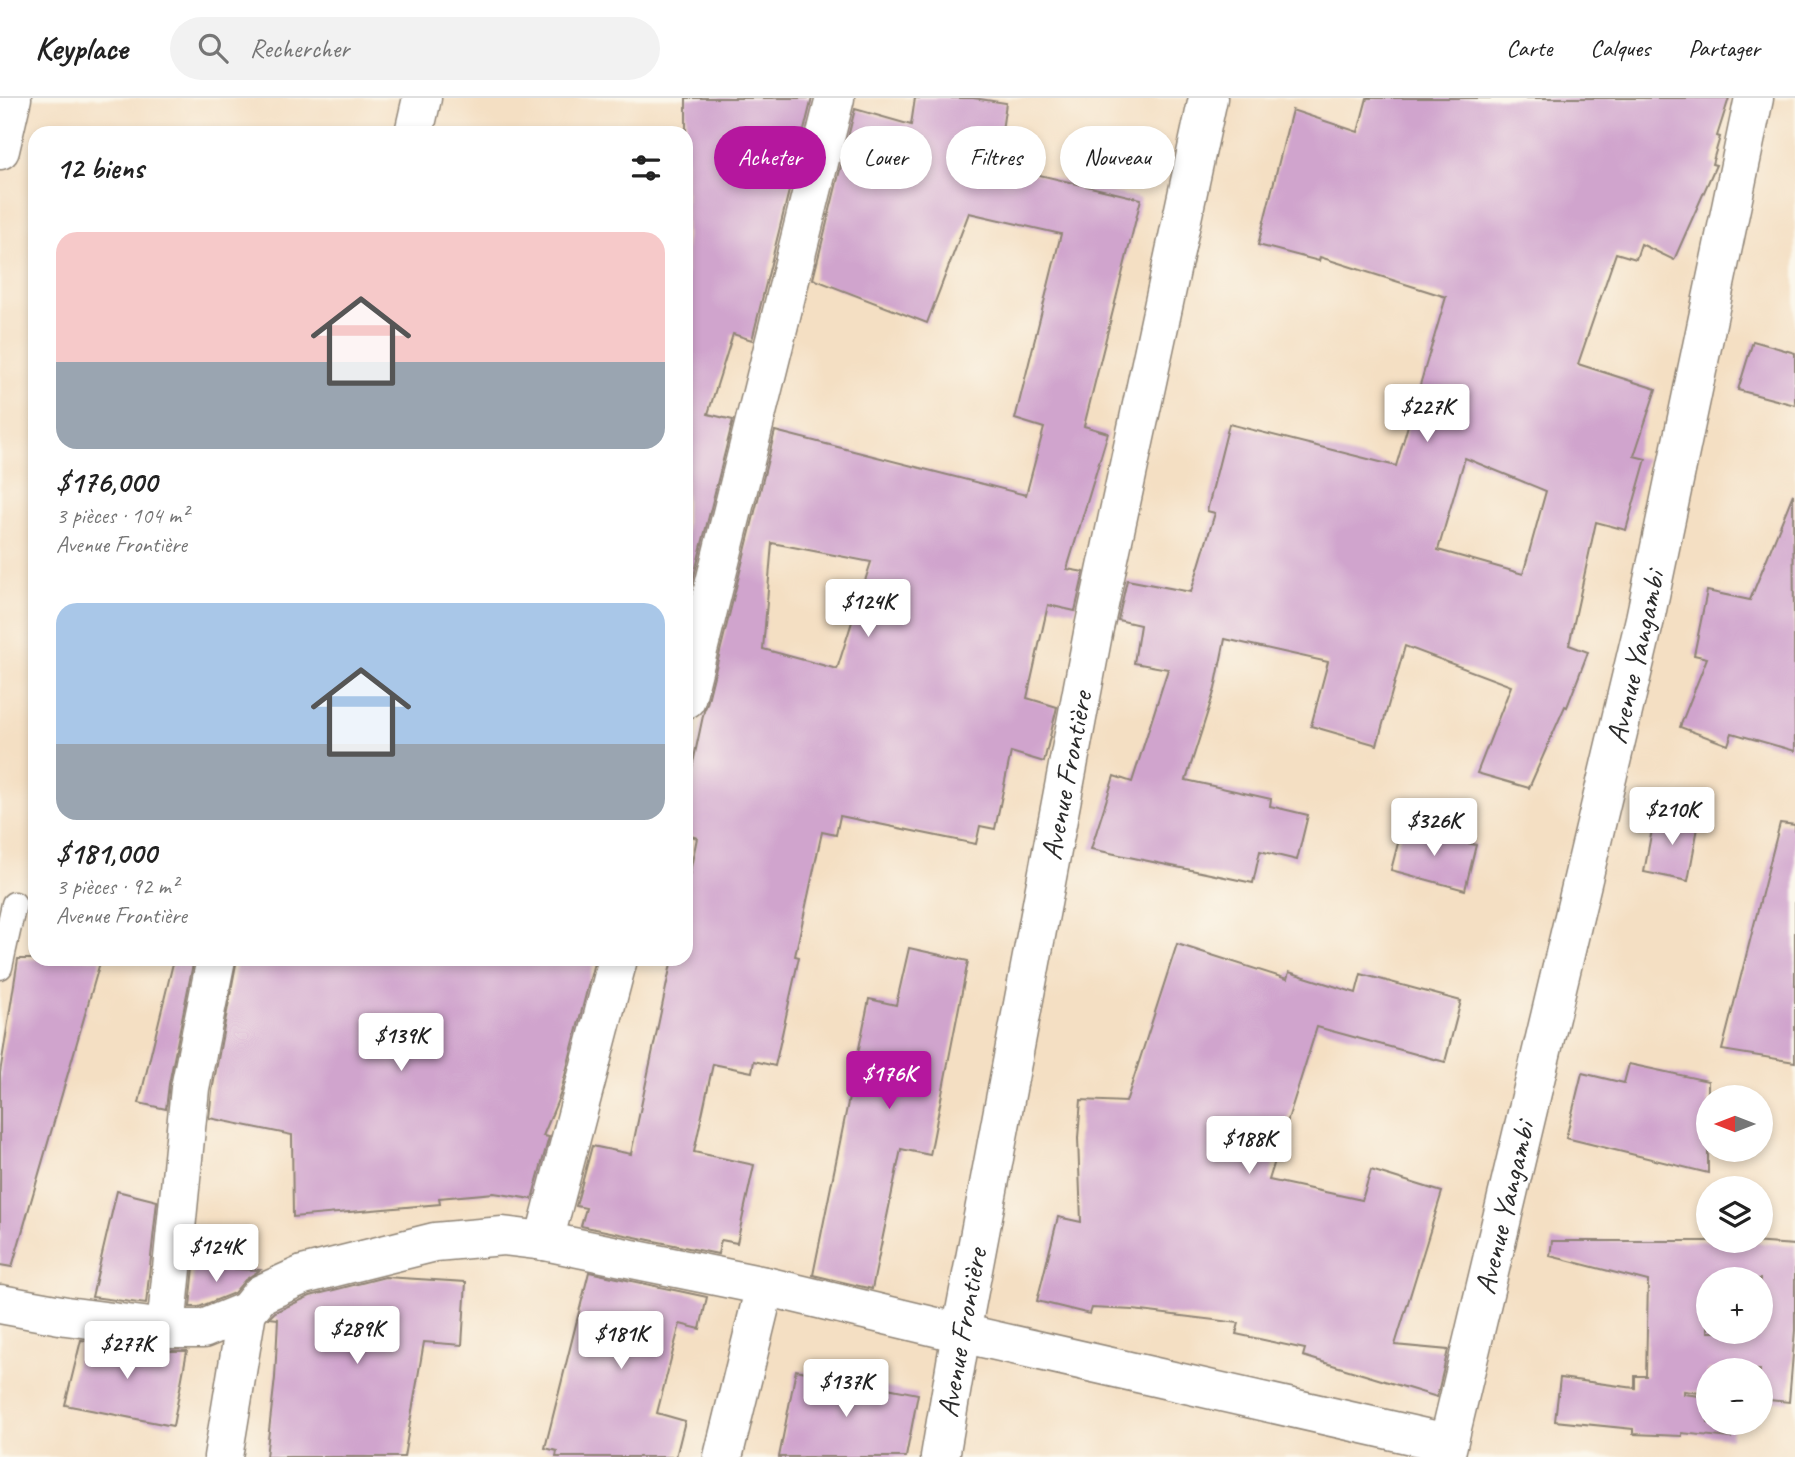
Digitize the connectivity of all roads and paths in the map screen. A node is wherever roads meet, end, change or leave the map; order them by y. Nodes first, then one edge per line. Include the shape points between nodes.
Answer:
1 (12, 98) edge
2 (422, 98) edge
3 (835, 98) edge
4 (1208, 98) edge
5 (1754, 98) edge
6 (416, 126) edge
7 (0, 150) edge
8 (693, 671) edge
9 (14, 904) dead end
10 (215, 966) edge
11 (616, 966) edge
12 (0, 967) edge
13 (544, 1241) junction
14 (765, 1286) junction
15 (0, 1304) edge
16 (247, 1311) junction
17 (166, 1329) junction
18 (961, 1333) junction
19 (1446, 1450) edge
20 (223, 1457) edge
21 (723, 1457) edge
22 (940, 1457) edge

1 - 7 street
2 - 6 street
3 - 8 street
4 - 18 street, Avenue Frontière via 1094,628
5 - 19 street, Avenue Yangambi via 1645,619
9 - 12 lane
10 - 17 street via 190,1088
11 - 13 street
13 - 14 street
13 - 16 street via 503,1236 435,1242 303,1275 261,1294
14 - 18 street
14 - 21 street
15 - 17 street
16 - 17 street via 203,1329
16 - 20 street
18 - 19 street
18 - 22 street, Avenue Frontière

